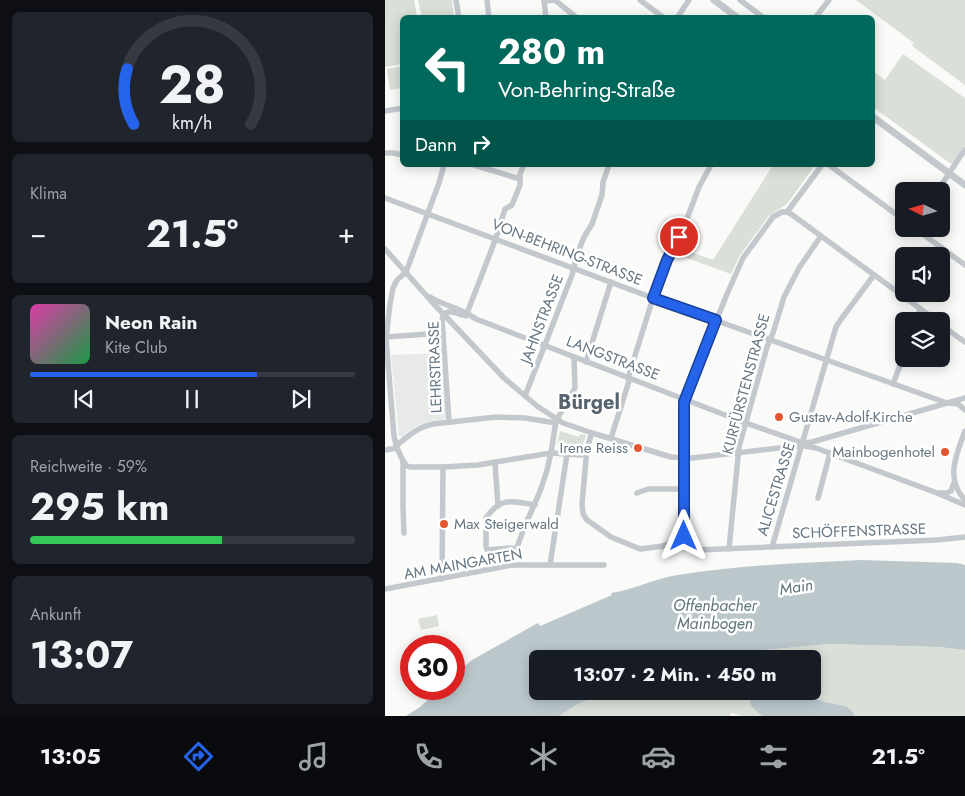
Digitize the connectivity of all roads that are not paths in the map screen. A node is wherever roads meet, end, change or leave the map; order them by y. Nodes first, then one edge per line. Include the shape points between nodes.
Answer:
1 (456, 0) edge
2 (487, 0) edge
3 (544, 0) edge
4 (640, 0) edge
5 (689, 0) edge
6 (714, 0) edge
7 (739, 0) edge
8 (829, 0) edge
9 (458, 15) edge
10 (489, 15) edge
11 (546, 15) edge
12 (573, 15) edge
13 (660, 15) edge
14 (679, 15) edge
15 (733, 15) edge
16 (760, 15) edge
17 (817, 15) edge
18 (400, 108) edge
19 (385, 111) edge
20 (875, 118) edge
21 (965, 150) edge
22 (385, 153) edge
23 (400, 154) edge
24 (443, 167) edge
25 (481, 167) edge
26 (523, 167) edge
27 (608, 167) edge
28 (710, 167) edge
29 (820, 167) edge
30 (832, 167) edge
31 (949, 173) junction
32 (520, 179) junction
33 (943, 182) edge
34 (965, 185) edge
35 (385, 198) edge
36 (785, 212) junction
37 (895, 213) edge
38 (428, 214) junction
39 (821, 236) junction
40 (496, 238) junction
41 (928, 238) edge
42 (385, 249) edge
43 (965, 265) edge
44 (574, 268) junction
45 (406, 272) junction
46 (874, 275) junction
47 (611, 282) junction
48 (419, 287) junction
49 (653, 298) junction
50 (920, 309) junction
51 (919, 312) edge
52 (924, 312) edge
53 (444, 315) junction
54 (467, 315) junction
55 (716, 320) junction
56 (950, 331) edge
57 (443, 333) junction
58 (385, 337) edge
59 (771, 340) junction
60 (965, 342) edge
61 (545, 346) junction
62 (574, 357) junction
63 (827, 360) junction
64 (586, 362) junction
65 (899, 367) edge
66 (629, 378) junction
67 (893, 384) junction
68 (525, 396) junction
69 (965, 398) edge
70 (685, 399) junction
71 (947, 403) junction
72 (965, 410) edge
73 (556, 421) junction
74 (449, 422) junction
75 (746, 423) junction
76 (965, 431) edge
77 (592, 433) junction
78 (839, 435) junction
79 (785, 437) junction
80 (611, 438) junction
81 (802, 444) junction
82 (397, 447) junction
83 (786, 447) junction
84 (587, 448) junction
85 (385, 450) edge
86 (551, 452) junction
87 (738, 453) junction
88 (829, 453) junction
89 (567, 454) junction
90 (684, 458) junction
91 (403, 461) junction
92 (495, 462) junction
93 (443, 468) junction
94 (954, 479) junction
95 (684, 489) junction
96 (637, 493) dead end
97 (937, 493) junction
98 (818, 498) dead end
99 (965, 500) edge
100 (535, 505) junction
101 (965, 505) edge
102 (498, 506) junction
103 (404, 534) dead end
104 (684, 536) junction
105 (965, 538) edge
106 (772, 547) junction
107 (516, 549) junction
108 (729, 549) junction
109 (512, 565) junction
110 (550, 565) junction
111 (604, 565) dead end
112 (442, 579) junction
113 (385, 589) edge

1 - 9 street
2 - 10 street
3 - 11 street
3 - 12 street via 555,0
4 - 13 street
5 - 14 street
6 - 15 street
7 - 16 street
8 - 17 street
18 - 19 street
20 - 31 street
21 - 31 street
22 - 23 street
24 - 38 street
25 - 32 street
26 - 32 street
27 - 44 street, JAHNSTRASSE via 602,195
28 - 49 street
29 - 36 street
30 - 37 street
31 - 33 street
31 - 34 street
32 - 40 street via 512,206 505,209
35 - 38 street, VON-BEHRING-STRASSE
36 - 39 street
36 - 55 street via 773,217 743,258
38 - 40 street, VON-BEHRING-STRASSE
38 - 45 street
39 - 46 street
39 - 59 street, KURFÜRSTENSTRASSE via 784,297
40 - 44 street, VON-BEHRING-STRASSE
40 - 54 street
41 - 43 street
42 - 45 street
44 - 47 street, VON-BEHRING-STRASSE
44 - 61 street, JAHNSTRASSE
45 - 48 street
45 - 58 street via 393,288
46 - 50 street
46 - 63 street, ALICESTRASSE via 839,322
47 - 49 street, VON-BEHRING-STRASSE
47 - 64 street
48 - 53 street
48 - 54 street, LANGSTRASSE via 434,299
49 - 55 street, VON-BEHRING-STRASSE
49 - 66 street
50 - 51 street
50 - 52 street
53 - 54 street, LEHRSTRASSE via 450,312
53 - 57 street, LEHRSTRASSE
53 - 68 street
54 - 61 street, LANGSTRASSE
55 - 59 street, VON-BEHRING-STRASSE
55 - 70 street
56 - 60 street
57 - 58 street
57 - 74 street, LEHRSTRASSE
58 - 82 street
59 - 63 street, VON-BEHRING-STRASSE
59 - 75 street, KURFÜRSTENSTRASSE
61 - 62 street, LANGSTRASSE
61 - 68 street, JAHNSTRASSE
62 - 64 street, LANGSTRASSE
62 - 73 street via 575,388
63 - 67 street, VON-BEHRING-STRASSE
63 - 81 street, ALICESTRASSE
64 - 66 street, LANGSTRASSE
65 - 67 street
66 - 70 street, LANGSTRASSE
66 - 80 street
67 - 71 street, VON-BEHRING-STRASSE
68 - 73 street
69 - 71 street
70 - 75 street, LANGSTRASSE
70 - 90 street
71 - 72 street, VON-BEHRING-STRASSE via 958,404
71 - 78 street
73 - 74 street via 497,417
73 - 77 street
73 - 86 street
74 - 82 street via 421,428
75 - 79 street, LANGSTRASSE
75 - 87 street, KURFÜRSTENSTRASSE
76 - 94 street via 955,456
77 - 80 street
77 - 84 street
78 - 81 street
78 - 88 street via 825,442
79 - 81 street, LANGSTRASSE
79 - 83 street via 789,441
80 - 90 street
81 - 83 street
81 - 88 street
81 - 106 street, ALICESTRASSE
82 - 85 street
82 - 91 street
83 - 87 street
84 - 89 street via 581,455
84 - 104 street via 582,510 587,520 611,537 640,550 665,546
86 - 89 street
86 - 92 street
86 - 100 street
87 - 90 street
87 - 108 street, KURFÜRSTENSTRASSE
88 - 97 street
88 - 98 street
89 - 110 street
90 - 95 street
91 - 93 street via 411,467
91 - 103 street
92 - 93 street
92 - 102 street
93 - 112 street
94 - 97 street via 951,491
94 - 99 street
95 - 96 street via 648,489
95 - 104 street
97 - 101 street
100 - 102 street via 508,501
100 - 107 street
102 - 107 street via 487,518 487,550
104 - 108 street, SCHÖFFENSTRASSE via 695,550
105 - 106 street, SCHÖFFENSTRASSE
106 - 108 street, SCHÖFFENSTRASSE
107 - 109 street
109 - 110 street, AM MAINGARTEN
109 - 112 street, AM MAINGARTEN
110 - 111 street, AM MAINGARTEN
112 - 113 street, AM MAINGARTEN

